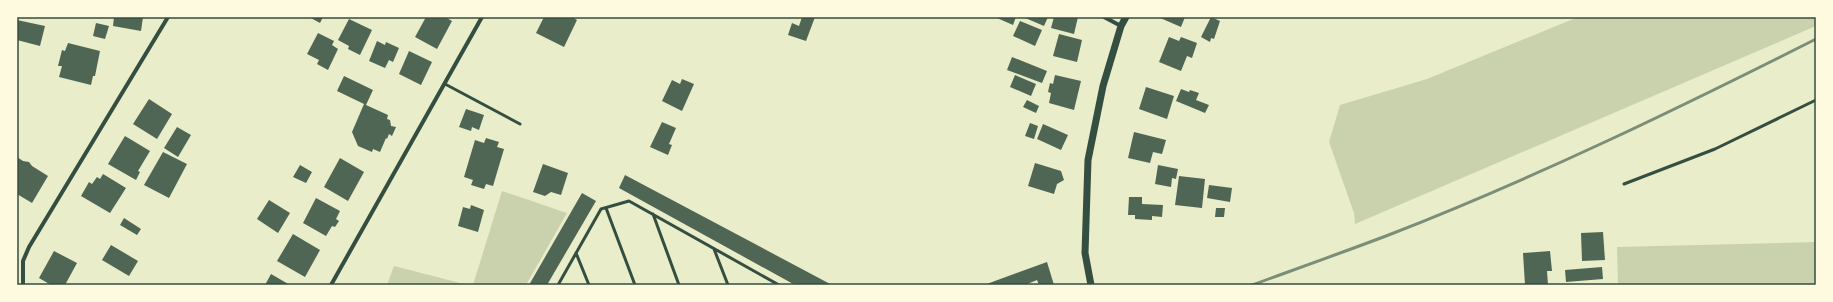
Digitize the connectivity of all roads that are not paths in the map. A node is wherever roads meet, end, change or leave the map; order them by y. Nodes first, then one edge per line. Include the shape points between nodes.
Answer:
1 (168, 17) edge
2 (482, 17) edge
3 (1104, 17) edge
4 (1126, 17) edge
5 (1121, 26) junction
6 (445, 84) junction
7 (1816, 100) edge
8 (520, 124) dead end
9 (1624, 184) dead end
10 (606, 208) junction
11 (653, 214) junction
12 (714, 249) junction
13 (576, 253) junction
14 (23, 285) edge
15 (331, 285) edge
16 (558, 285) edge
17 (589, 285) edge
18 (635, 285) edge
19 (679, 285) edge
20 (728, 285) edge
21 (779, 285) edge
22 (1091, 285) edge

1 - 14 street via 29,247 23,261
2 - 6 street
3 - 5 street
4 - 5 street
5 - 22 street via 1103,86 1088,160 1086,253
6 - 8 lane
6 - 15 street
7 - 9 lane via 1715,149
10 - 11 lane via 629,201
10 - 13 lane via 601,210
10 - 18 lane
11 - 12 lane
11 - 19 lane
12 - 20 lane
12 - 21 lane
13 - 16 lane
13 - 17 lane

